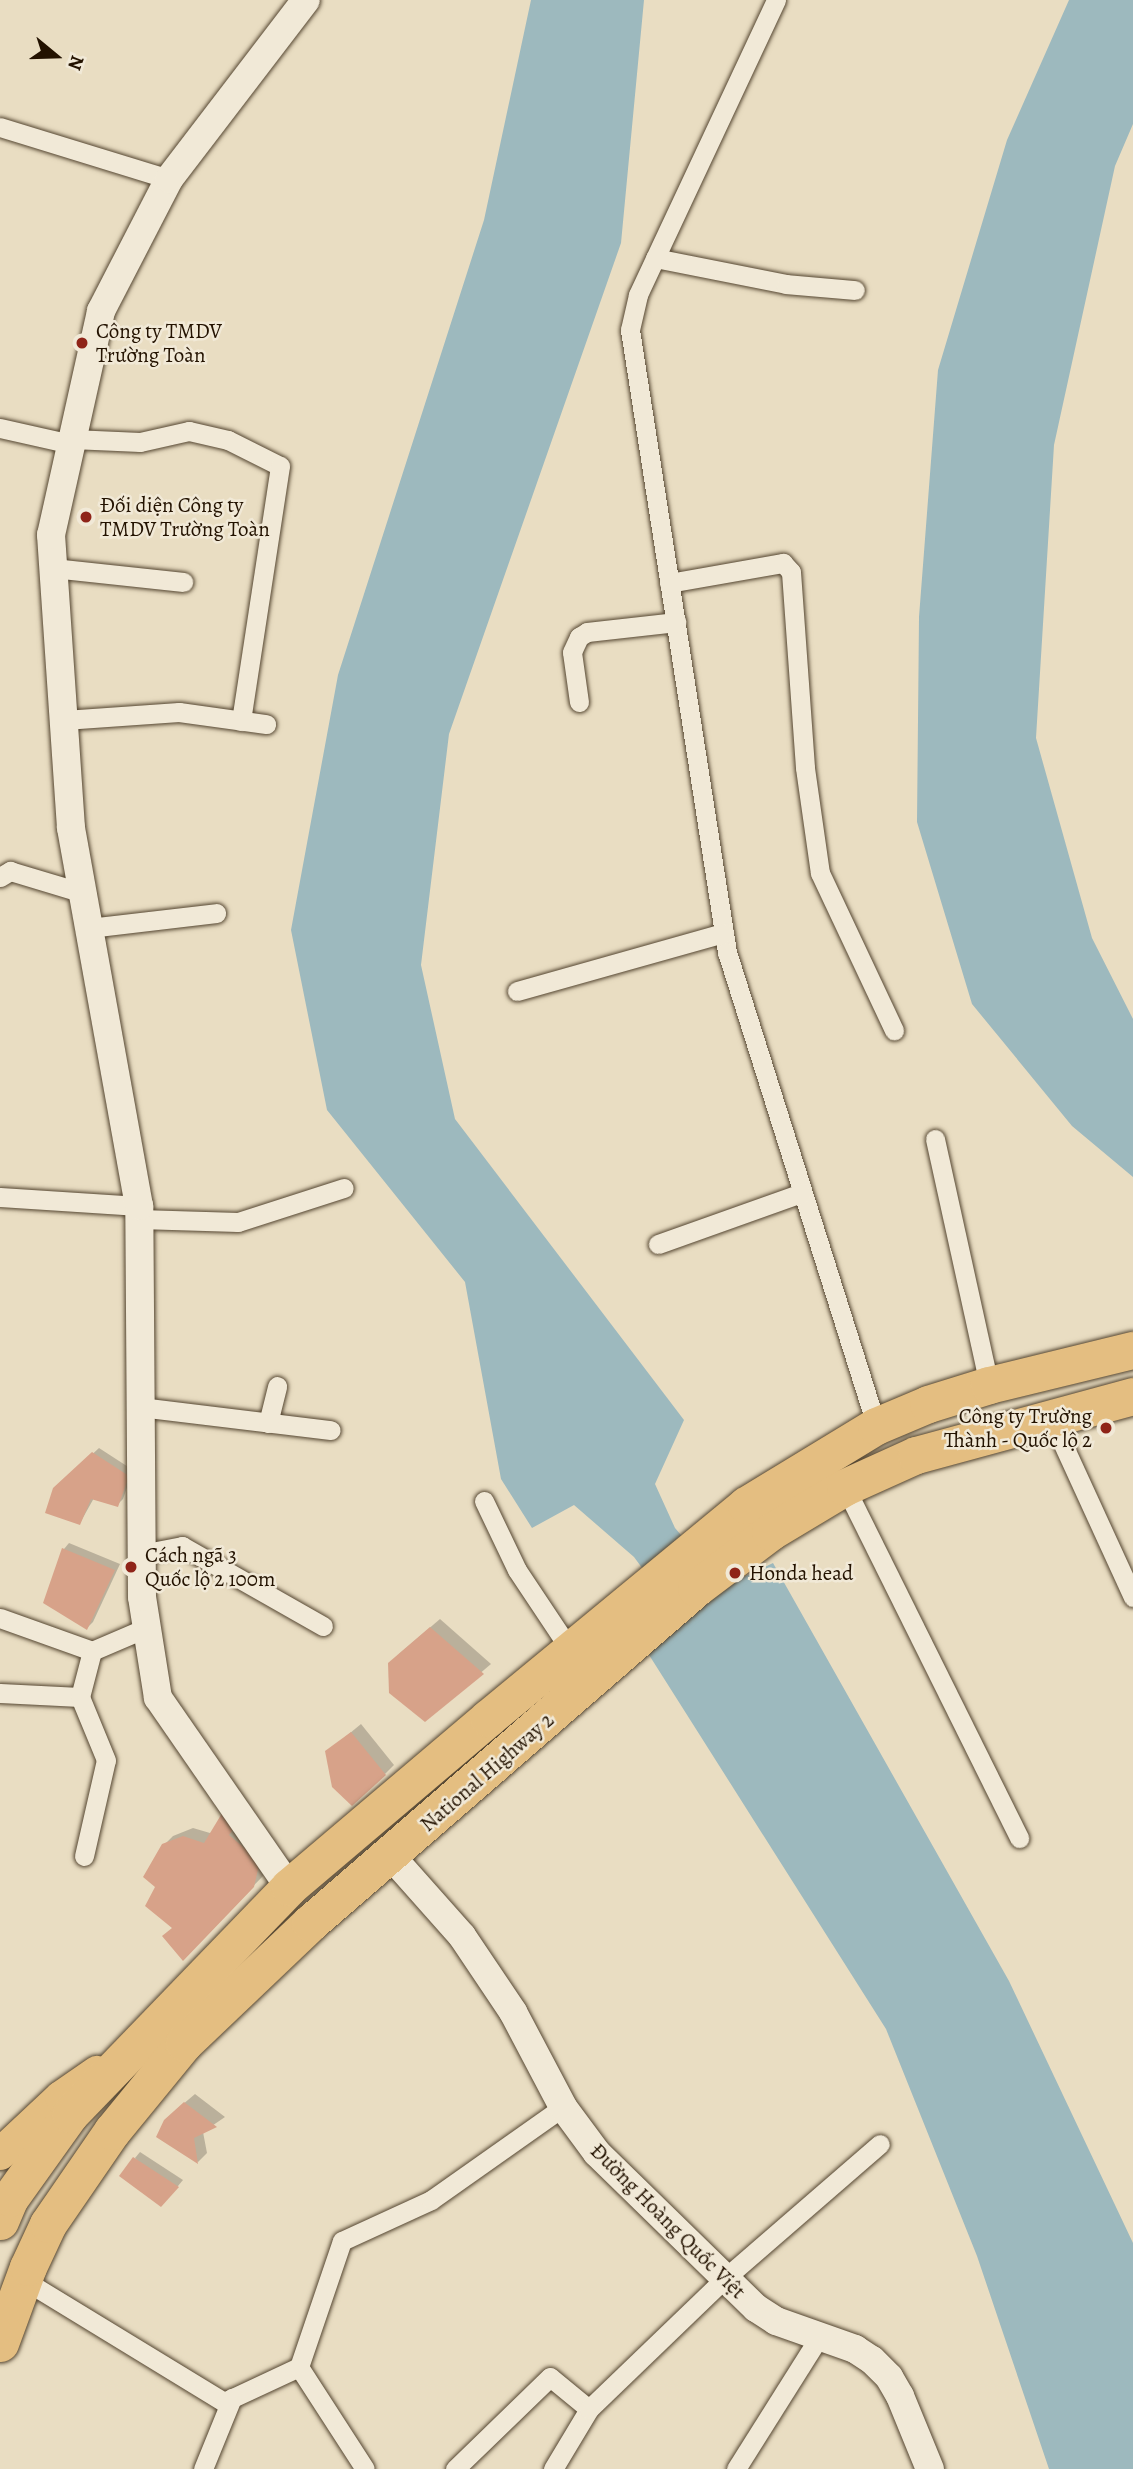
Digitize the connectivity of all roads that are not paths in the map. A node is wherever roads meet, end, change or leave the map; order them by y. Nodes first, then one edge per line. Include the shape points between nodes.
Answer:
1 (306, 0) edge
2 (776, 0) edge
3 (0, 127) edge
4 (169, 179) junction
5 (656, 258) junction
6 (855, 290) dead end
7 (0, 428) edge
8 (72, 442) junction
9 (53, 568) junction
10 (183, 582) dead end
11 (669, 583) junction
12 (676, 622) junction
13 (579, 702) dead end
14 (64, 720) junction
15 (241, 720) junction
16 (266, 724) dead end
17 (0, 877) edge
18 (83, 893) junction
19 (216, 913) dead end
20 (89, 928) junction
21 (724, 933) junction
22 (517, 991) dead end
23 (894, 1030) dead end
24 (935, 1139) dead end
25 (344, 1188) dead end
26 (801, 1193) junction
27 (0, 1197) edge
28 (139, 1212) junction
29 (658, 1244) dead end
30 (1133, 1350) edge
31 (989, 1385) junction
32 (277, 1386) dead end
33 (1133, 1396) edge
34 (140, 1408) junction
35 (1051, 1418) junction
36 (268, 1423) junction
37 (876, 1426) junction
38 (331, 1430) dead end
39 (845, 1487) junction
40 (484, 1501) dead end
41 (141, 1554) junction
42 (1133, 1597) edge
43 (0, 1618) edge
44 (323, 1626) dead end
45 (146, 1628) junction
46 (92, 1651) junction
47 (586, 1654) junction
48 (0, 1693) edge
49 (80, 1697) junction
50 (1019, 1838) dead end
51 (84, 1856) dead end
52 (391, 1856) junction
53 (289, 1887) junction
54 (142, 2042) junction
55 (563, 2107) junction
56 (880, 2144) dead end
57 (2, 2147) edge
58 (3, 2203) edge
59 (48, 2224) junction
60 (24, 2280) junction
61 (724, 2280) junction
62 (819, 2337) junction
63 (0, 2343) edge
64 (299, 2367) junction
65 (232, 2398) junction
66 (589, 2409) junction
67 (203, 2469) edge
68 (365, 2469) edge
69 (455, 2469) edge
70 (553, 2469) edge
71 (736, 2469) edge
72 (930, 2469) edge

1 - 4 street
2 - 5 street
3 - 4 street
4 - 8 street via 101,311
5 - 6 street via 786,284
5 - 11 street via 633,307 630,330
7 - 8 street
8 - 9 street via 51,535
8 - 15 street via 140,442 189,431 228,440 280,466
9 - 10 street
9 - 14 street
11 - 12 street
11 - 23 street via 783,563 791,572 805,768 821,873
12 - 13 street via 587,632 579,637 572,652
12 - 21 street
14 - 15 street via 179,712
14 - 18 street via 71,828
15 - 16 street
17 - 18 street via 10,871
18 - 20 street
19 - 20 street
20 - 28 street
21 - 22 street
21 - 26 street
24 - 31 street
25 - 28 street via 238,1222
26 - 29 street
26 - 37 street
27 - 28 street
28 - 34 street
30 - 31 highway, National Highway 2
31 - 37 highway, National Highway 2
32 - 36 street
33 - 35 highway, National Highway 2
34 - 36 street
34 - 41 street
35 - 39 highway, National Highway 2 via 916,1455
35 - 42 street
36 - 38 street
37 - 47 highway, National Highway 2 via 746,1506
39 - 47 highway, National Highway 2 via 759,1540 696,1588
39 - 50 street
40 - 47 street via 517,1570
41 - 44 street via 182,1546
41 - 45 street
43 - 46 street
45 - 46 street
45 - 53 street via 158,1698
46 - 49 street
47 - 52 highway, National Highway 2
47 - 53 highway, National Highway 2
48 - 49 street
49 - 51 street via 106,1760
52 - 55 street, Đường Hoàng Quốc Việt via 462,1936 506,2001
52 - 59 highway, National Highway 2 via 310,1923 184,2043 112,2131
53 - 54 highway, National Highway 2
54 - 57 main road via 61,2097
54 - 58 highway, National Highway 2 via 70,2114
55 - 61 street, Đường Hoàng Quốc Việt via 597,2153
55 - 64 street via 431,2200 342,2241
56 - 61 street
58 - 59 main road
59 - 60 highway, National Highway 2
60 - 63 highway, National Highway 2
60 - 65 street via 224,2402
61 - 62 street, Đường Hoàng Quốc Việt via 776,2321
61 - 66 street
62 - 71 street
62 - 72 street, Đường Hoàng Quốc Việt via 855,2349 889,2377
64 - 65 street
64 - 68 street
65 - 67 street
66 - 69 street via 550,2376
66 - 70 street

